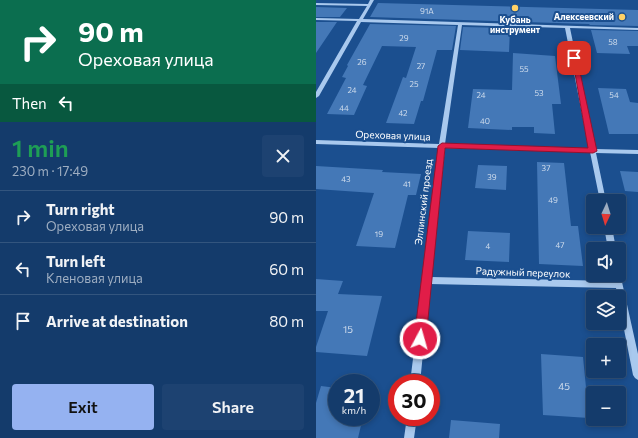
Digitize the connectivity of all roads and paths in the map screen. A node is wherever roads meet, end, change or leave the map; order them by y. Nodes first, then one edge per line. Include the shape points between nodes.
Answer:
1 (372, 0) edge
2 (316, 4) edge
3 (369, 5) junction
4 (316, 19) edge
5 (360, 21) junction
6 (460, 24) junction
7 (567, 26) junction
8 (638, 29) edge
9 (316, 96) edge
10 (316, 142) edge
11 (442, 146) junction
12 (593, 151) junction
13 (638, 152) edge
14 (601, 194) edge
15 (426, 280) junction
16 (618, 282) edge
17 (619, 285) junction
18 (416, 374) edge
19 (638, 375) edge
20 (411, 426) edge
21 (409, 438) edge

1 - 3 street
2 - 3 street
3 - 5 street
4 - 5 street
5 - 6 street
5 - 9 street
6 - 7 street
6 - 11 street, Эллинский проезд
7 - 8 street
7 - 12 street
10 - 11 street, Ореховая улица
11 - 12 street, Ореховая улица
11 - 15 street, Эллинский проезд
12 - 13 street, Ореховая улица
12 - 14 street
15 - 17 street, Радужный переулок
15 - 18 street, Эллинский проезд
16 - 17 street
17 - 19 street
20 - 21 street

